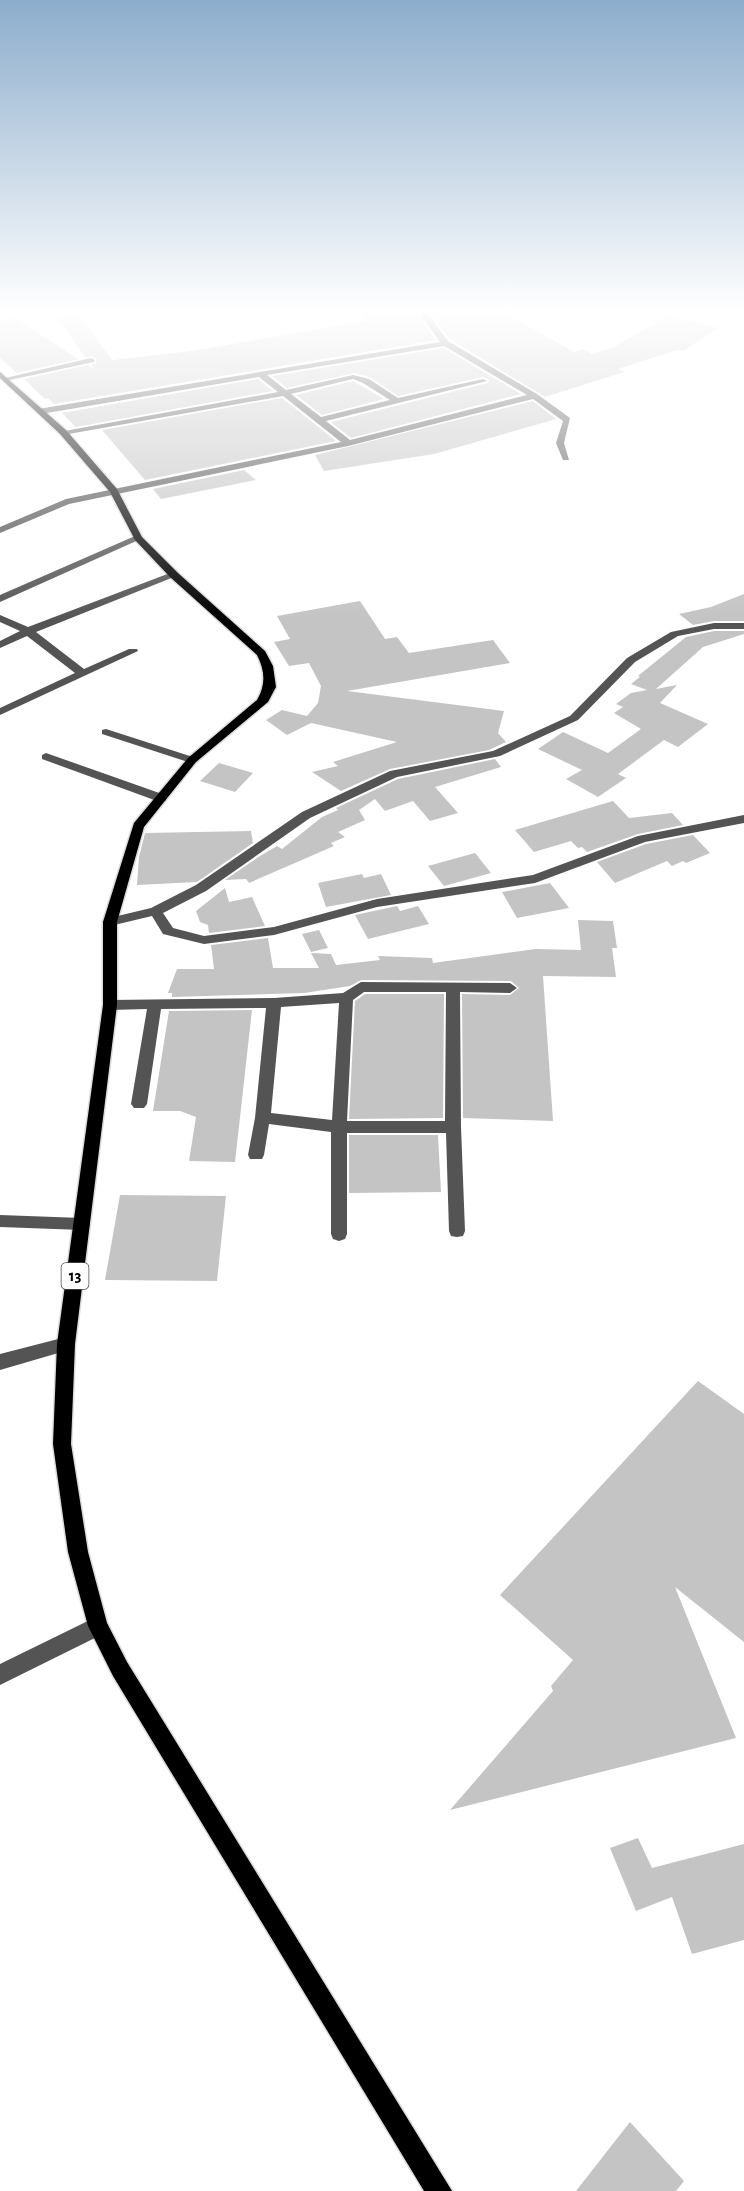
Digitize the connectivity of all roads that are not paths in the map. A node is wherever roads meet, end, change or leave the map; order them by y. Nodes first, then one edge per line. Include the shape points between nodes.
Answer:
1 (45, 415) edge
2 (158, 415) edge
3 (314, 415) edge
4 (338, 415) edge
5 (458, 415) edge
6 (560, 415) edge
7 (320, 420) junction
8 (63, 432) junction
9 (348, 443) junction
10 (566, 458) dead end
11 (114, 491) junction
12 (0, 530) edge
13 (138, 538) junction
14 (174, 575) junction
15 (0, 599) edge
16 (0, 618) edge
17 (744, 626) edge
18 (28, 631) junction
19 (0, 645) edge
20 (134, 651) dead end
21 (83, 674) junction
22 (0, 712) edge
23 (106, 732) dead end
24 (46, 757) dead end
25 (192, 760) junction
26 (161, 798) junction
27 (744, 819) edge
28 (155, 911) junction
29 (110, 922) junction
30 (510, 988) dead end
31 (453, 989) junction
32 (346, 998) junction
33 (274, 1003) junction
34 (110, 1005) junction
35 (155, 1005) junction
36 (140, 1104) dead end
37 (263, 1118) junction
38 (339, 1126) junction
39 (453, 1127) junction
40 (256, 1155) dead end
41 (0, 1221) edge
42 (82, 1224) junction
43 (457, 1231) dead end
44 (339, 1234) dead end
45 (66, 1344) junction
46 (0, 1362) edge
47 (98, 1626) junction
48 (0, 1675) edge
49 (440, 2191) edge

1 - 8 main road, 13
2 - 8 street
3 - 7 street
4 - 7 street
5 - 9 street
6 - 10 street via 567,420 560,443
7 - 9 street
8 - 11 main road, 13
9 - 11 street
11 - 12 street via 66,502
11 - 13 main road, 13
13 - 14 main road, 13
13 - 15 street
14 - 18 street
14 - 25 main road, 13 via 261,653 268,666 270,687 262,702
16 - 18 street
17 - 28 street via 714,626 675,634 631,660 574,718 496,754 384,778 306,815 201,888
18 - 19 street
18 - 21 street
20 - 21 street
21 - 22 street
23 - 25 street
24 - 26 street
25 - 26 main road, 13
26 - 29 main road, 13 via 138,826
27 - 28 street via 642,839 535,879 376,903 274,931 204,940 168,931
28 - 29 street
29 - 34 main road, 13
30 - 31 street
31 - 32 street via 361,987
31 - 39 street
32 - 33 street
32 - 38 street
33 - 35 street
33 - 37 street
34 - 35 street
34 - 42 main road, 13
35 - 36 street
37 - 38 street
37 - 40 street
38 - 39 street
38 - 44 street
39 - 43 street
41 - 42 street
42 - 45 main road, 13
45 - 46 street
45 - 47 main road, 13 via 62,1444 78,1552
47 - 48 street
47 - 49 main road, 13 via 120,1670

